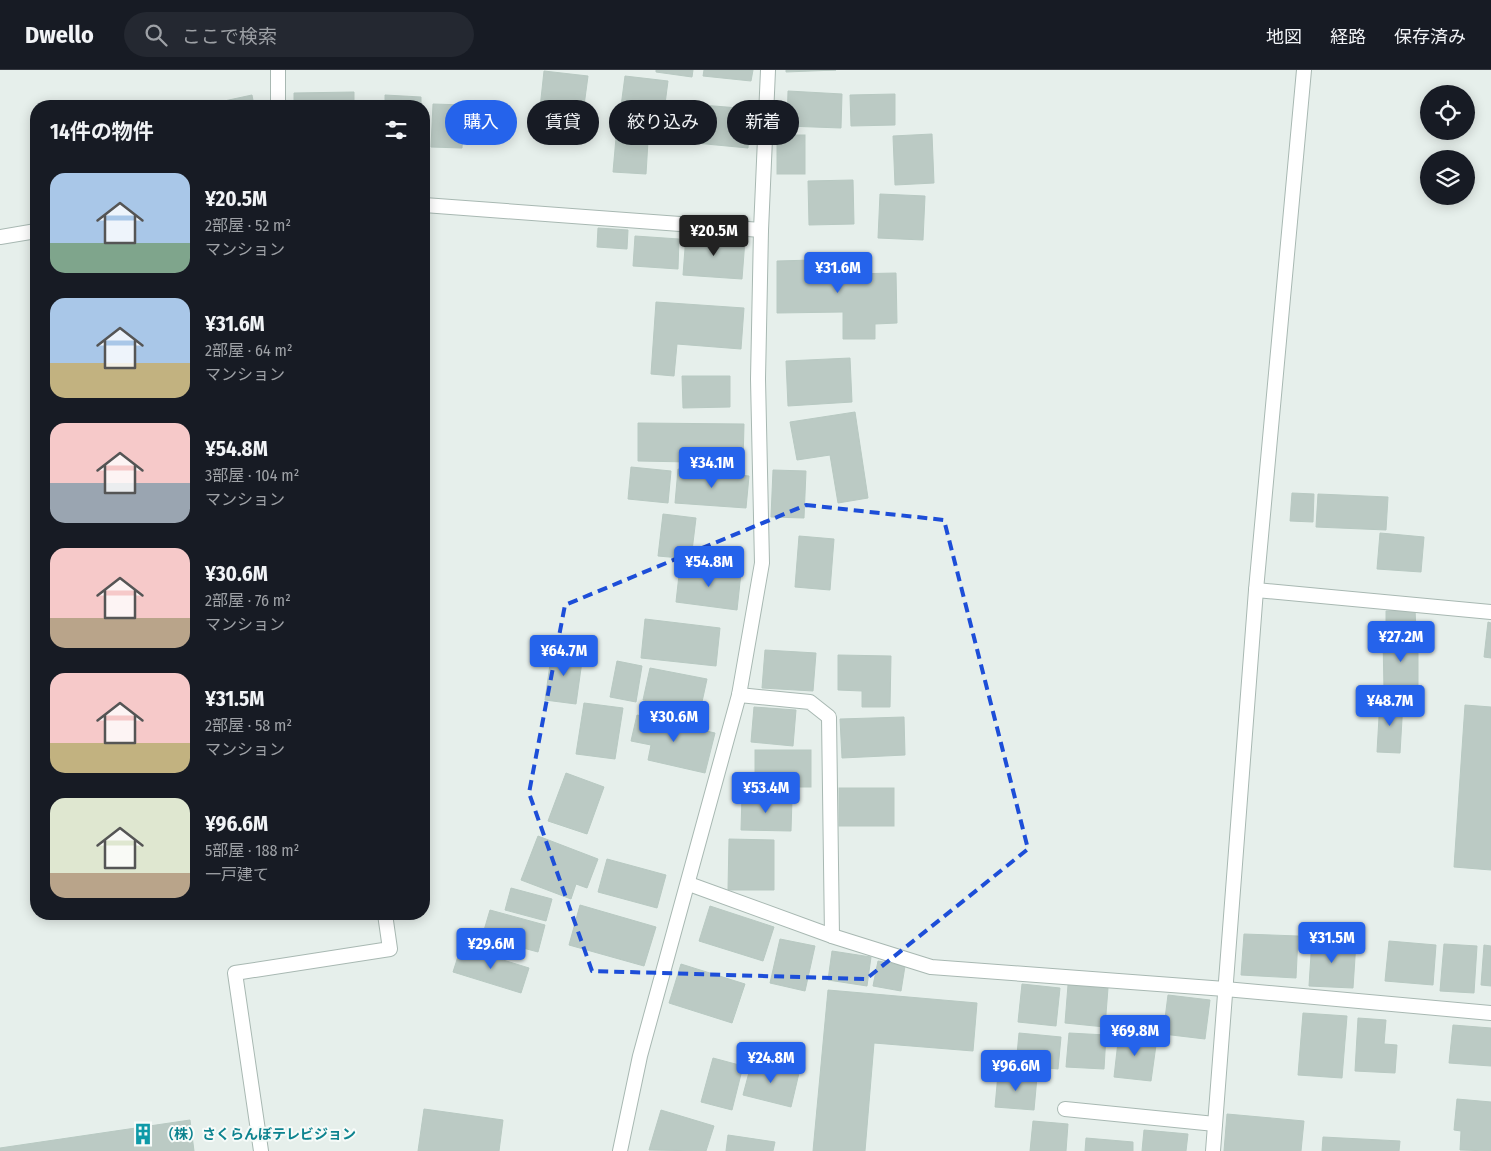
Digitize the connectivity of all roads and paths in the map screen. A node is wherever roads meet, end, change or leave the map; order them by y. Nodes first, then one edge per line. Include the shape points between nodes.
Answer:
1 (278, 70) edge
2 (768, 70) edge
3 (1304, 70) edge
4 (278, 100) edge
5 (430, 206) edge
6 (762, 230) junction
7 (30, 233) edge
8 (0, 237) edge
9 (1256, 590) junction
10 (1491, 612) edge
11 (739, 696) junction
12 (689, 884) junction
13 (386, 920) edge
14 (832, 936) junction
15 (1225, 989) junction
16 (1491, 1013) edge
17 (1065, 1109) dead end
18 (1215, 1124) junction
19 (261, 1151) edge
20 (620, 1151) edge
21 (1213, 1151) edge

1 - 4 lane
2 - 6 lane
3 - 9 lane
5 - 6 lane
6 - 11 lane via 758,379 762,564
7 - 8 lane
9 - 10 lane
9 - 15 lane
11 - 12 lane
11 - 14 lane via 810,702 829,718
12 - 14 lane
12 - 20 lane via 640,1056
13 - 19 lane via 390,949 234,973
14 - 15 lane via 930,967
15 - 16 lane
15 - 18 lane
17 - 18 lane
18 - 21 lane

